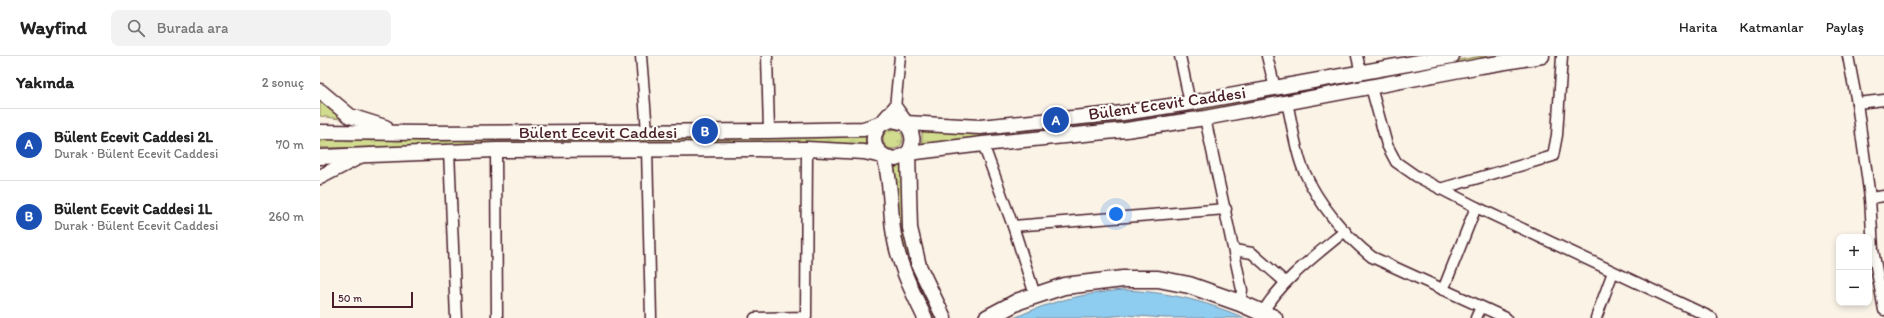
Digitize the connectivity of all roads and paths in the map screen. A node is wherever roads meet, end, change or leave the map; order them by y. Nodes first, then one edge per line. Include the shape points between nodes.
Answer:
1 (641, 56) edge
2 (767, 56) edge
3 (900, 56) edge
4 (1180, 56) edge
5 (1267, 56) edge
6 (1357, 56) edge
7 (1452, 56) edge
8 (1542, 56) edge
9 (1562, 56) edge
10 (1848, 56) edge
11 (1361, 73) junction
12 (1371, 87) junction
13 (1275, 88) junction
14 (320, 91) edge
15 (1884, 100) edge
16 (1287, 103) junction
17 (1857, 103) junction
18 (1190, 104) junction
19 (896, 108) junction
20 (1205, 118) junction
21 (905, 123) junction
22 (881, 124) junction
23 (647, 131) junction
24 (769, 131) junction
25 (320, 132) edge
26 (423, 133) junction
27 (983, 144) junction
28 (647, 149) junction
29 (807, 149) junction
30 (496, 150) junction
31 (449, 151) junction
32 (908, 153) junction
33 (364, 154) junction
34 (884, 156) junction
35 (320, 157) edge
36 (320, 177) edge
37 (1440, 189) junction
38 (1884, 196) edge
39 (1870, 198) junction
40 (1476, 207) junction
41 (1226, 209) junction
42 (1013, 226) junction
43 (1345, 231) junction
44 (1884, 249) edge
45 (1234, 250) junction
46 (1874, 250) junction
47 (1613, 272) junction
48 (1285, 282) junction
49 (1443, 290) junction
50 (1035, 295) junction
51 (1240, 303) junction
52 (1481, 307) junction
53 (1884, 310) edge
54 (1268, 315) edge
55 (456, 318) edge
56 (497, 318) edge
57 (651, 318) edge
58 (755, 318) edge
59 (806, 318) edge
60 (925, 318) edge
61 (944, 318) edge
62 (987, 318) edge
63 (1476, 318) edge
64 (1506, 318) edge
65 (1596, 318) edge
66 (1712, 318) edge

1 - 23 street
2 - 24 street
3 - 19 street
4 - 18 street
5 - 13 street
6 - 11 street
7 - 11 main road, Bülent Ecevit Caddesi
8 - 12 main road, Bülent Ecevit Caddesi
9 - 37 street via 1557,135 1553,156
10 - 17 street
11 - 13 main road, Bülent Ecevit Caddesi
12 - 16 main road, Bülent Ecevit Caddesi
12 - 37 street via 1387,145 1396,162
13 - 18 main road, Bülent Ecevit Caddesi
14 - 26 main road via 350,116 374,125
15 - 17 street
16 - 20 main road, Bülent Ecevit Caddesi
16 - 43 street via 1303,170 1318,197
17 - 39 street
18 - 21 main road, Bülent Ecevit Caddesi via 980,128
19 - 21 main road
19 - 22 main road
20 - 27 main road, Bülent Ecevit Caddesi via 1126,130
20 - 41 street
21 - 22 main road, Bülent Ecevit Caddesi via 892,120
21 - 32 main road via 913,134 912,147
22 - 24 main road, Bülent Ecevit Caddesi via 863,129
22 - 34 main road via 876,129 874,141
23 - 24 main road, Bülent Ecevit Caddesi
23 - 26 main road, Bülent Ecevit Caddesi
25 - 26 main road, Bülent Ecevit Caddesi
27 - 32 main road, Bülent Ecevit Caddesi
27 - 42 street
28 - 29 main road, Bülent Ecevit Caddesi
28 - 30 main road, Bülent Ecevit Caddesi
28 - 57 street
29 - 34 main road, Bülent Ecevit Caddesi via 864,152
29 - 59 street
30 - 31 main road, Bülent Ecevit Caddesi
30 - 56 street
31 - 33 main road, Bülent Ecevit Caddesi
31 - 55 street
32 - 34 main road, Bülent Ecevit Caddesi via 896,159
32 - 61 main road via 910,228 919,266
33 - 35 main road, Bülent Ecevit Caddesi
33 - 36 main road
34 - 60 main road via 888,172 893,230 903,272
37 - 40 street
38 - 39 street
39 - 46 street
40 - 47 street
40 - 49 street
41 - 42 street
41 - 45 street
42 - 50 street
43 - 48 street
43 - 49 street via 1354,244 1372,257
44 - 46 street
45 - 48 street via 1252,253
45 - 51 street via 1242,290
46 - 53 street
47 - 65 street
47 - 66 street
48 - 54 street via 1276,291
49 - 52 street
50 - 51 main road via 1064,286 1123,279 1158,280 1189,285
50 - 62 main road
51 - 54 main road
52 - 63 street
52 - 64 street
58 - 59 street

